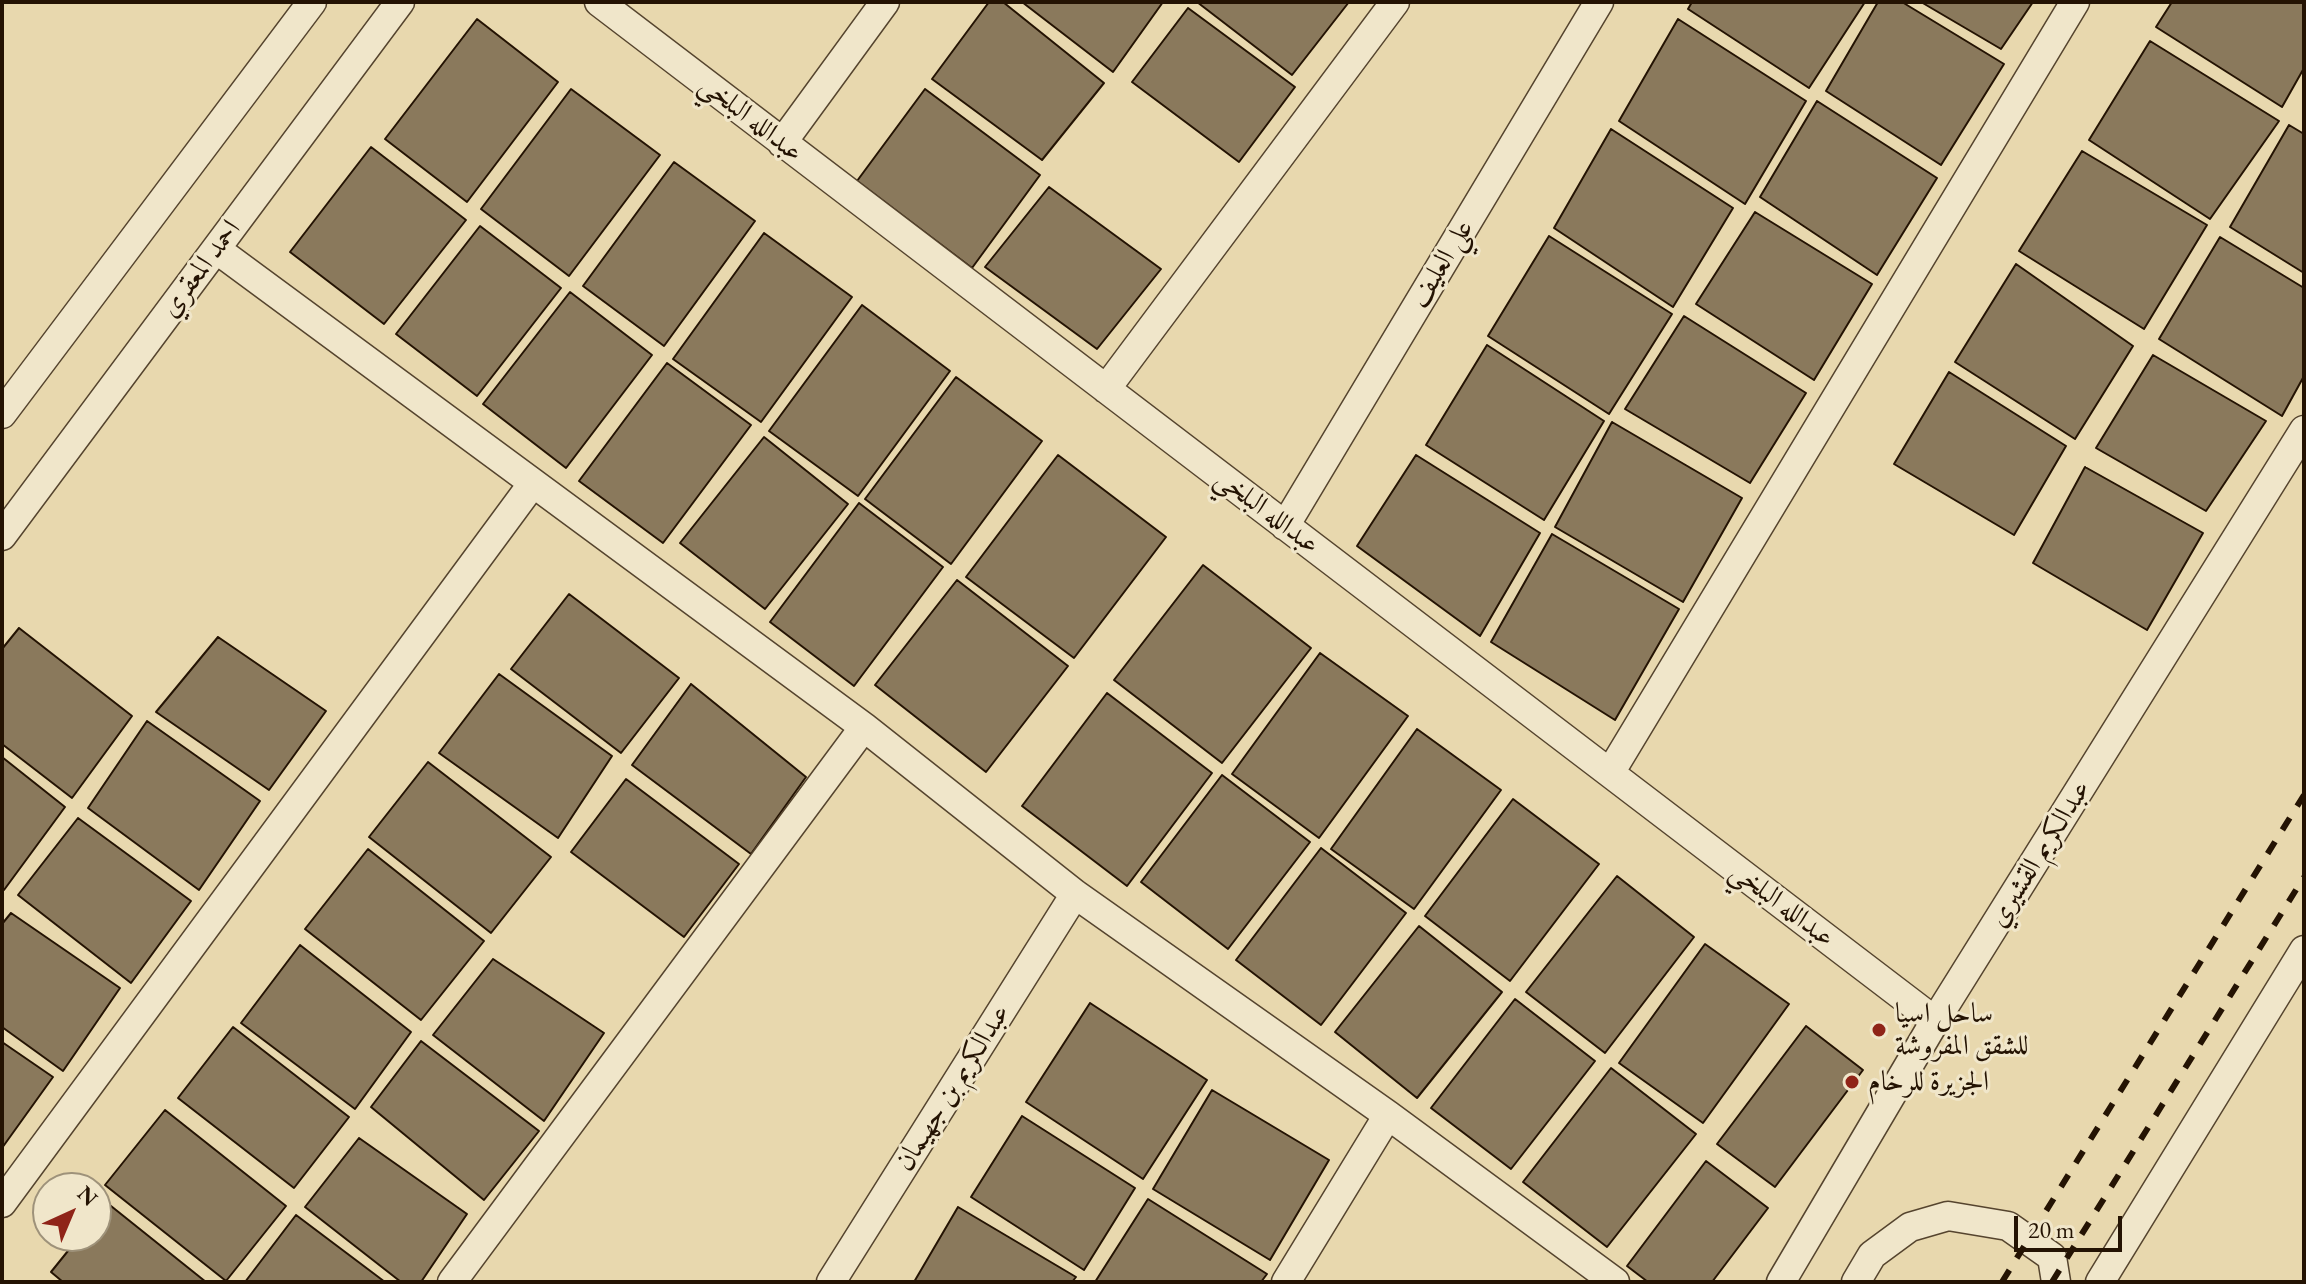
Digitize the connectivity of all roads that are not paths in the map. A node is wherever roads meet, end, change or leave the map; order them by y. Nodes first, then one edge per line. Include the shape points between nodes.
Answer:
1 (312, 2) edge
2 (400, 2) edge
3 (599, 2) edge
4 (885, 2) edge
5 (1395, 2) edge
6 (1599, 2) edge
7 (2075, 2) edge
8 (782, 143) junction
9 (216, 249) junction
10 (1106, 389) junction
11 (2, 414) edge
12 (2304, 430) edge
13 (533, 483) junction
14 (1285, 526) junction
15 (2, 536) edge
16 (864, 727) junction
17 (1610, 773) junction
18 (1075, 894) junction
19 (2304, 950) edge
20 (1935, 1021) junction
21 (1388, 1115) junction
22 (2, 1203) edge
23 (452, 1282) edge
24 (831, 1282) edge
25 (1286, 1282) edge
26 (1615, 1282) edge
27 (1781, 1282) edge
28 (1856, 1282) edge
29 (2056, 1282) edge
30 (2100, 1282) edge

1 - 11 street
2 - 9 street, احمد المعقري
3 - 8 street, عبدالله البلخي
4 - 8 street
5 - 10 street
6 - 14 street, علي العليف
7 - 17 street
8 - 10 street, عبدالله البلخي
9 - 13 street
9 - 15 street, احمد المعقري
10 - 14 street, عبدالله البلخي
12 - 20 street, عبدالكريم القشيري
13 - 16 street
13 - 22 street
14 - 17 street, عبدالله البلخي
16 - 18 street
16 - 23 street
17 - 20 street, عبدالله البلخي
18 - 21 street
18 - 24 street, عبدالكريم بن جهيمان
19 - 30 street
20 - 27 street, عبدالكريم القشيري
21 - 25 street
21 - 26 street
28 - 29 street via 1872,1255 1910,1227 1948,1216 2008,1226 2052,1257

